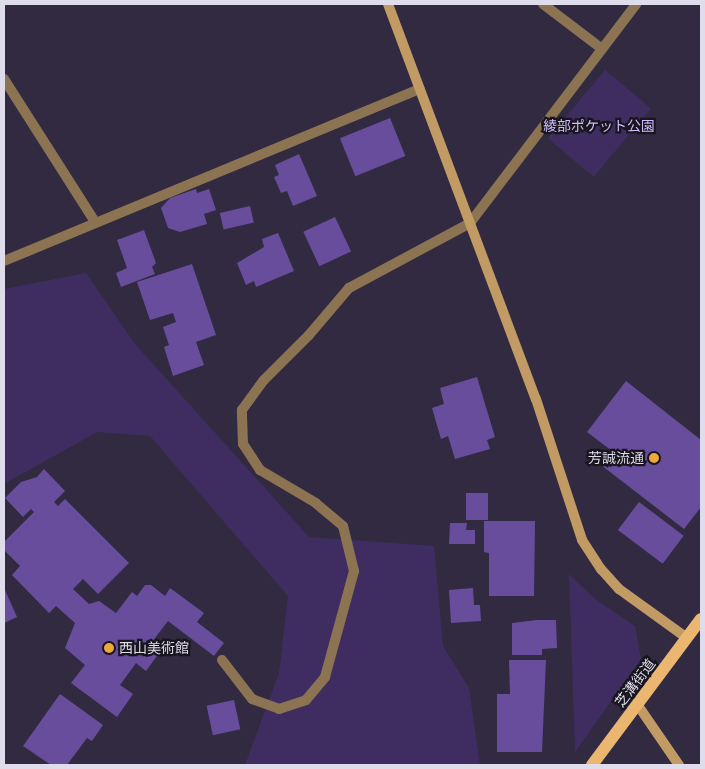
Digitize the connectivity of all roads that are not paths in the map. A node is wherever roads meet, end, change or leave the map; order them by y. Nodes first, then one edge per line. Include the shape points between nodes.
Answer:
1 (388, 4) edge
2 (543, 4) edge
3 (636, 4) edge
4 (602, 49) junction
5 (4, 79) edge
6 (420, 89) junction
7 (95, 222) junction
8 (470, 223) junction
9 (4, 261) edge
10 (701, 619) edge
11 (687, 638) junction
12 (222, 660) dead end
13 (637, 704) junction
14 (592, 765) edge
15 (679, 765) edge

1 - 6 street
2 - 4 street
3 - 4 street
4 - 8 street
5 - 7 street
6 - 7 street
6 - 8 street
7 - 9 street
8 - 11 street via 536,399 582,540 619,589
8 - 12 street via 349,288 309,335 264,380 242,410 243,444 260,470 316,503 343,526 354,571 325,678 306,700 279,709 252,699
10 - 11 main road, 芝溝街道
11 - 13 main road, 芝溝街道
13 - 14 main road, 芝溝街道
13 - 15 street

